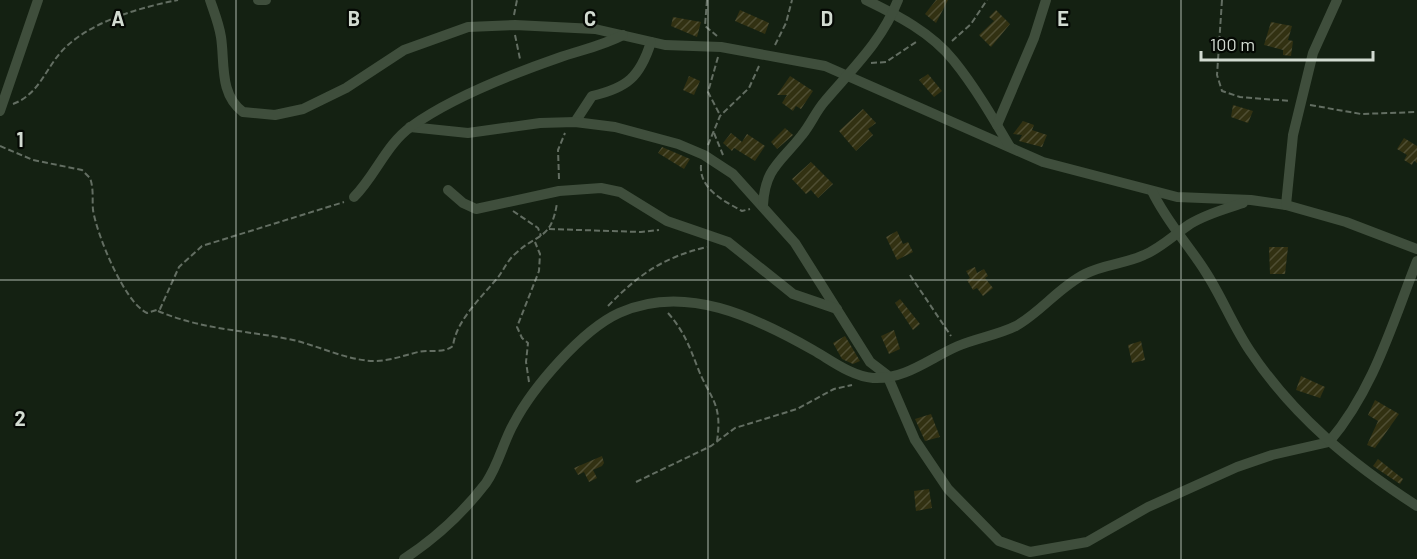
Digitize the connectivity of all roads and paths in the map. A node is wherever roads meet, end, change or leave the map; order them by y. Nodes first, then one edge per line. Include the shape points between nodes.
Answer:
1 (38, 0) edge
2 (178, 0) edge
3 (210, 0) edge
4 (258, 0) edge
5 (266, 0) edge
6 (517, 0) edge
7 (707, 0) edge
8 (792, 0) edge
9 (866, 0) edge
10 (898, 0) edge
11 (987, 0) edge
12 (1046, 0) edge
13 (1222, 0) edge
14 (1337, 0) edge
15 (893, 13) junction
16 (515, 25) junction
17 (623, 34) junction
18 (926, 36) junction
19 (651, 42) junction
20 (722, 46) junction
21 (942, 48) junction
22 (768, 55) junction
23 (864, 58) junction
24 (522, 72) junction
25 (849, 76) junction
26 (1301, 103) junction
27 (1, 109) edge
28 (1417, 112) edge
29 (720, 116) junction
30 (575, 122) junction
31 (997, 125) junction
32 (410, 127) junction
33 (714, 133) junction
34 (0, 146) edge
35 (1010, 148) junction
36 (704, 155) junction
37 (730, 172) junction
38 (448, 190) dead end
39 (559, 191) junction
40 (1152, 191) junction
41 (354, 197) joint
42 (1251, 200) junction
43 (506, 202) junction
44 (759, 202) junction
45 (1286, 205) junction
46 (667, 221) junction
47 (549, 230) junction
48 (1179, 234) junction
49 (541, 236) junction
50 (535, 242) junction
51 (728, 242) junction
52 (1417, 249) edge
53 (1417, 261) edge
54 (910, 275) dead end
55 (657, 303) junction
56 (837, 309) junction
57 (158, 311) junction
58 (601, 313) dead end
59 (957, 346) junction
60 (888, 376) junction
61 (870, 378) junction
62 (534, 393) junction
63 (717, 442) junction
64 (1329, 442) junction
65 (636, 482) dead end
66 (1415, 502) edge
67 (404, 559) edge

1 - 27 street
2 - 27 path via 87,31 59,54 35,90
3 - 16 street via 221,35 224,79 230,97 236,106 251,113 275,115 303,109 346,88 404,50 449,32
4 - 5 street
6 - 16 path
7 - 20 path via 705,26 721,39
8 - 22 path via 782,33
9 - 15 street
10 - 15 street
11 - 21 path via 971,24
12 - 31 street
13 - 26 path via 1217,75 1222,91 1240,98
14 - 26 street via 1313,53
15 - 18 street
15 - 23 street
16 - 17 street
16 - 24 path
17 - 19 street
17 - 24 street via 605,44
18 - 21 street
18 - 23 path via 886,62 871,63
19 - 20 street
19 - 30 street via 634,76 614,91 592,96
20 - 22 street
20 - 29 path via 708,92
21 - 31 street
22 - 25 street via 825,66
22 - 29 path via 749,88
23 - 25 street
24 - 32 street via 449,103
25 - 35 street
25 - 44 street via 776,163
26 - 28 path via 1360,114
26 - 45 street
29 - 33 path
30 - 32 street via 468,133
30 - 36 street via 615,127
30 - 39 path via 559,144
31 - 35 street
32 - 41 street via 394,141 367,184
33 - 36 path
33 - 37 path
34 - 57 path via 33,160 82,170 90,178 95,217 106,253 135,303 147,313
35 - 40 street via 1043,162
36 - 37 street
36 - 44 path via 702,180 713,192 742,212
37 - 44 street
38 - 43 street via 476,209
39 - 43 street
39 - 46 street via 601,188 620,192
39 - 47 path
40 - 42 street via 1177,197
40 - 48 street via 1161,212
41 - 57 path via 338,206 202,246 179,267
42 - 45 street
42 - 48 street via 1197,220
43 - 49 path via 540,229
44 - 56 street via 803,253
45 - 52 street
46 - 47 path via 652,232
46 - 51 street
47 - 49 path
48 - 59 street via 1146,254 1084,274 1016,326
48 - 64 street via 1263,369 1302,417
49 - 50 path
50 - 57 path via 516,253 455,334 453,347 444,350 370,361 295,341 200,327
50 - 62 path via 540,255 539,272 517,327 528,343 528,378
51 - 56 street via 793,294
51 - 58 path via 676,254 635,281
53 - 64 street via 1363,395
54 - 59 path
55 - 61 street via 700,303 730,311
55 - 62 street via 617,314 603,323 549,372
55 - 63 path via 685,334 697,367 713,394 718,414
56 - 60 street via 873,366
59 - 60 street via 923,366
60 - 61 street
60 - 64 street via 915,440 942,480 999,541 1030,552 1088,542 1148,507 1250,462
61 - 63 path via 862,384 834,389 796,409 743,424
62 - 67 street via 514,423 485,484 442,532
63 - 65 path
64 - 66 street via 1369,475

